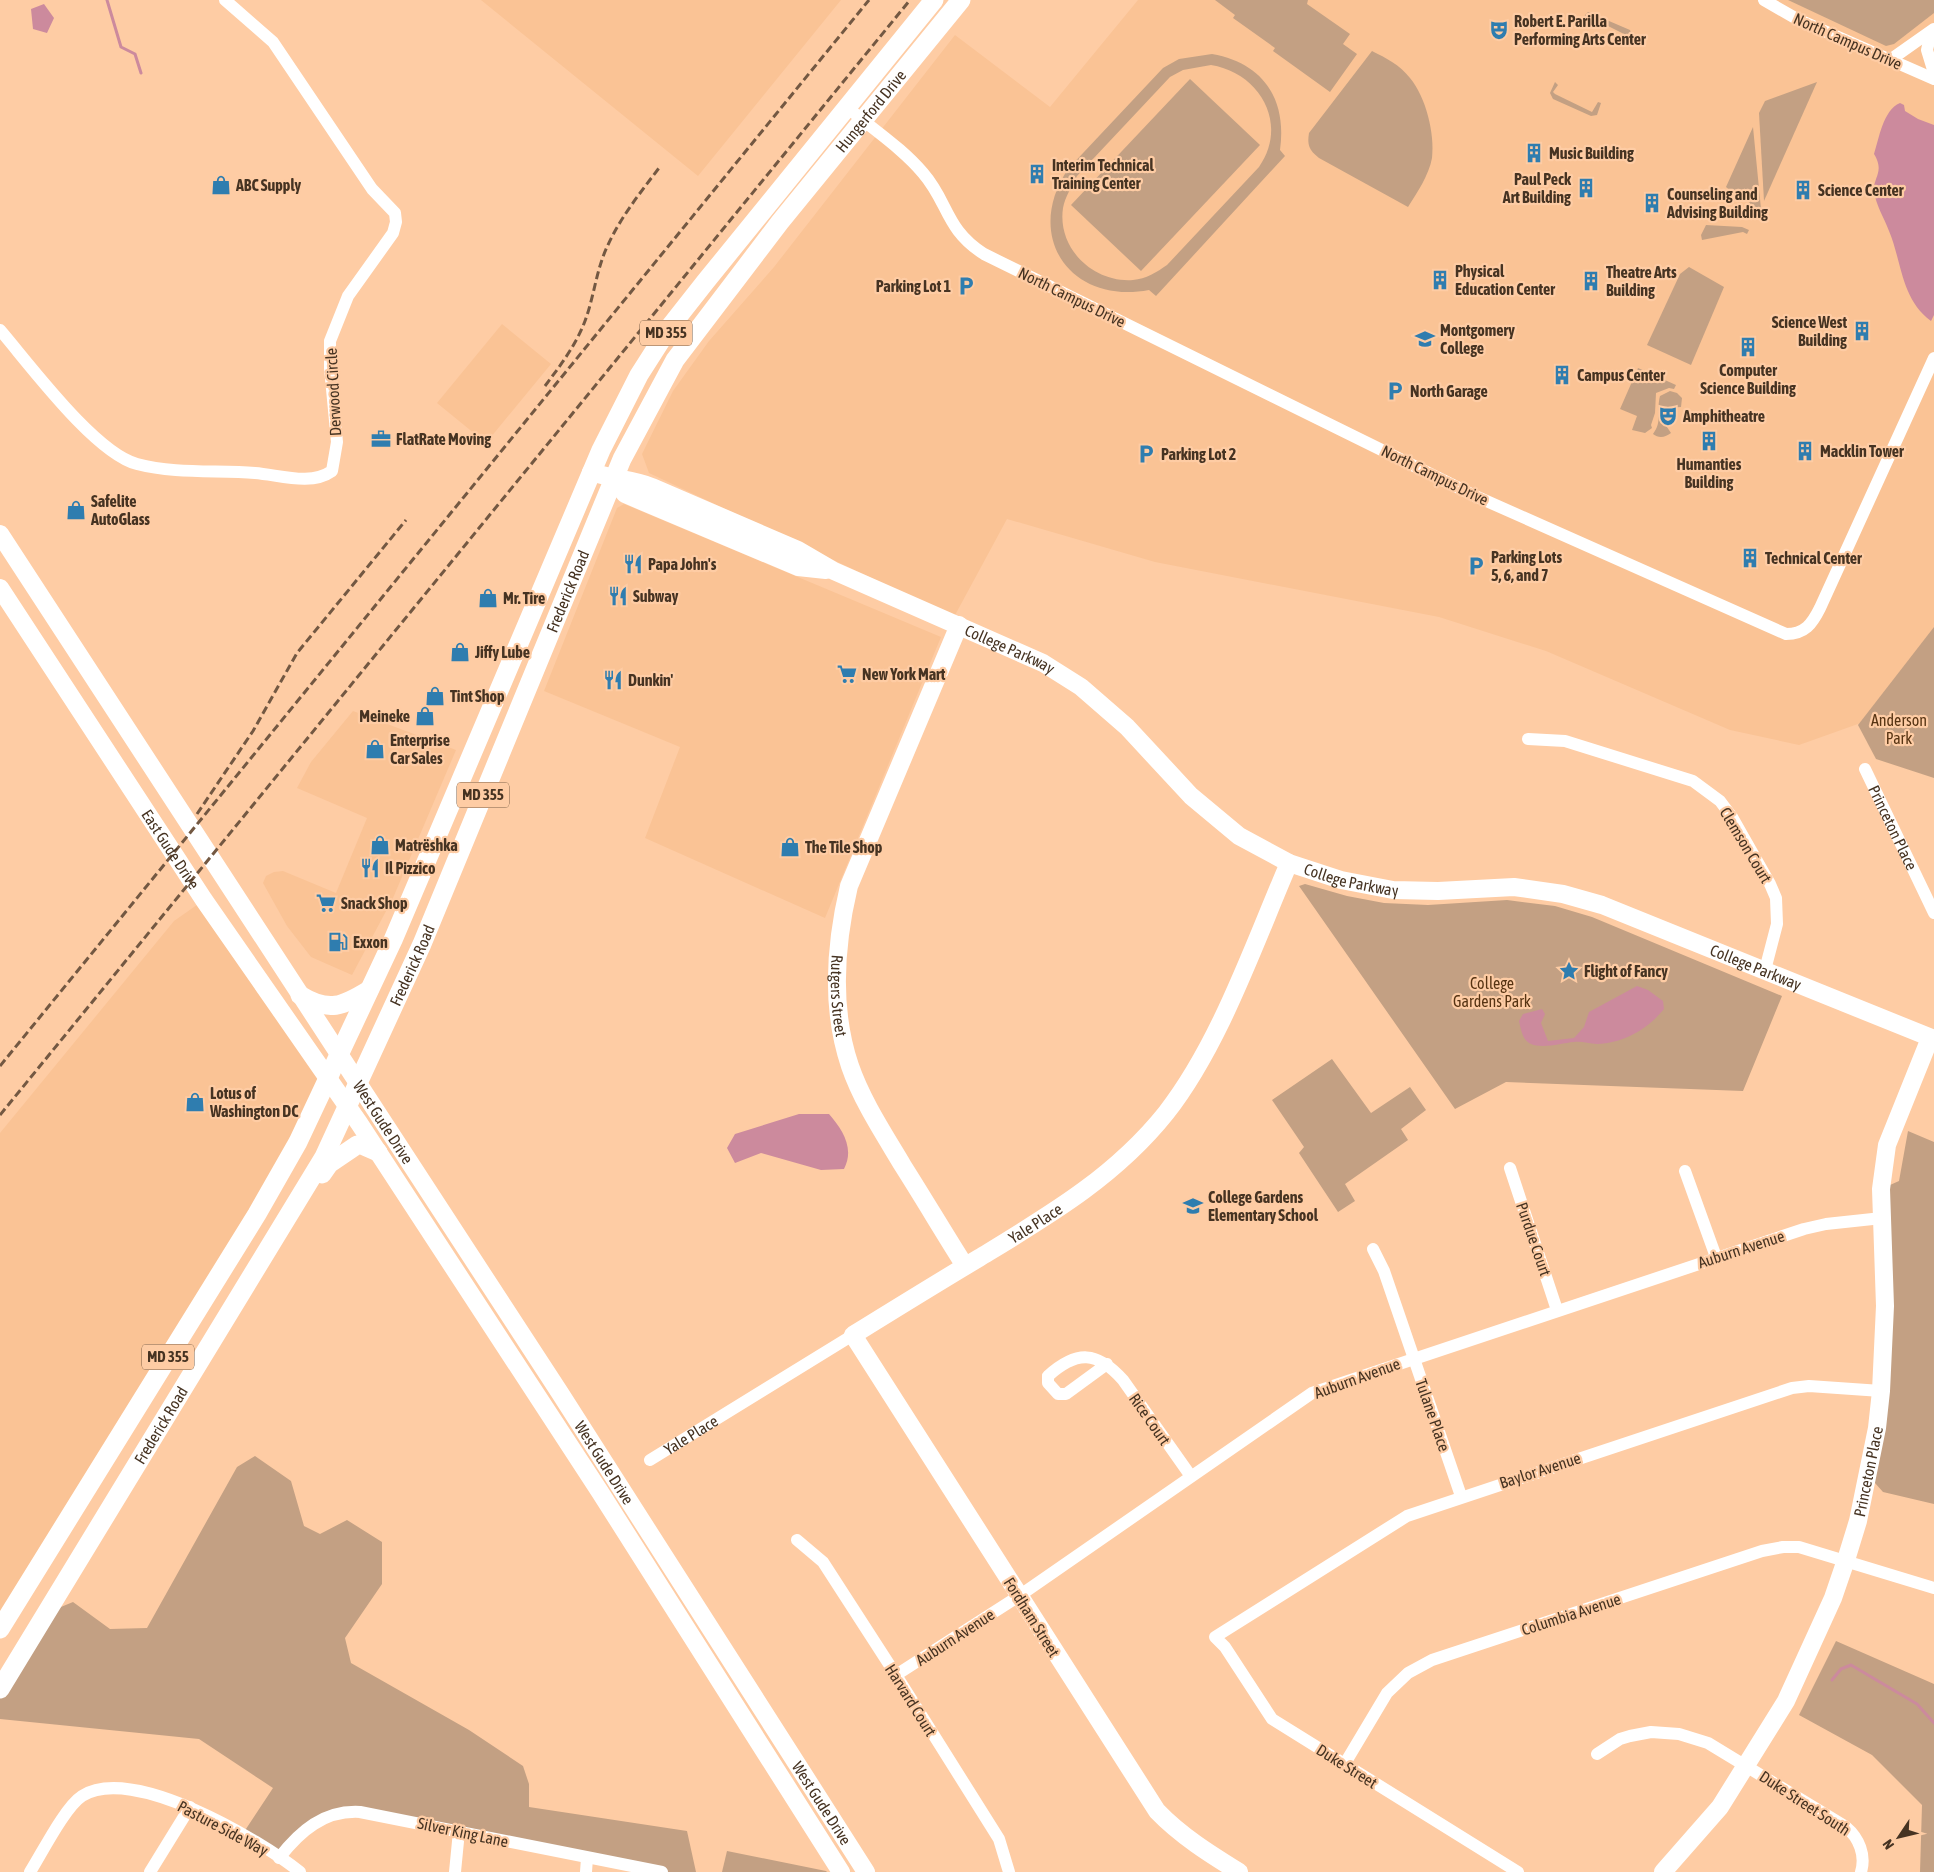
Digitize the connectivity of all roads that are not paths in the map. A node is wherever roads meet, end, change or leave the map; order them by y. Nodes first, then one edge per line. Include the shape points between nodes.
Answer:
1 (225, 0) edge
2 (934, 0) edge
3 (961, 0) edge
4 (1764, 0) edge
5 (1932, 30) edge
6 (1890, 60) junction
7 (1934, 73) edge
8 (1934, 79) edge
9 (847, 107) junction
10 (863, 121) junction
11 (762, 209) joint
12 (780, 222) joint
13 (0, 330) edge
14 (1934, 358) edge
15 (591, 472) junction
16 (613, 479) junction
17 (0, 534) edge
18 (0, 588) edge
19 (959, 625) junction
20 (1528, 739) dead end
21 (1866, 769) dead end
22 (1289, 863) junction
23 (1934, 913) edge
24 (1764, 970) junction
25 (369, 990) junction
26 (300, 995) junction
27 (1933, 1034) edge
28 (339, 1055) junction
29 (328, 1081) junction
30 (358, 1082) junction
31 (347, 1108) junction
32 (378, 1152) junction
33 (1510, 1168) dead end
34 (1686, 1171) dead end
35 (301, 1193) junction
36 (1882, 1218) junction
37 (1373, 1249) dead end
38 (1716, 1257) junction
39 (965, 1266) junction
40 (1558, 1310) junction
41 (853, 1335) junction
42 (1413, 1358) junction
43 (1107, 1364) dead end
44 (1881, 1392) junction
45 (650, 1460) dead end
46 (1190, 1475) junction
47 (1461, 1496) junction
48 (797, 1540) dead end
49 (1846, 1560) junction
50 (1934, 1588) edge
51 (1018, 1596) junction
52 (0, 1629) edge
53 (1226, 1630) joint
54 (896, 1675) junction
55 (0, 1689) edge
56 (1597, 1754) dead end
57 (1344, 1765) junction
58 (1748, 1766) junction
59 (190, 1807) junction
60 (459, 1831) junction
61 (279, 1858) junction
62 (587, 1858) junction
63 (30, 1872) edge
64 (150, 1872) edge
65 (300, 1872) edge
66 (455, 1872) edge
67 (586, 1872) edge
68 (662, 1872) edge
69 (841, 1872) edge
70 (866, 1872) edge
71 (1009, 1872) edge
72 (1239, 1872) edge
73 (1518, 1872) edge
74 (1663, 1872) edge
75 (1861, 1872) edge

1 - 13 street, Derwood Circle via 273,42 372,189 395,213 393,233 348,296 330,341 337,442 332,471 313,479 177,470 132,463 108,449 86,429
2 - 9 main road, Hungerford Drive / MD 355
3 - 10 main road, Hungerford Drive / MD 355
4 - 6 street, North Campus Drive via 1797,19
5 - 6 street
5 - 7 street via 1927,50
6 - 8 street, North Campus Drive
9 - 10 street, North Campus Drive
9 - 11 main road, Hungerford Drive / MD 355
10 - 12 main road, Hungerford Drive / MD 355
10 - 14 street, North Campus Drive via 924,174 959,233 984,254 1473,495 1786,634 1797,634 1806,629 1820,608
11 - 15 main road, Frederick Road / MD 355 via 670,328 635,383
12 - 16 main road, Frederick Road / MD 355 via 675,360
15 - 16 street, College Parkway
15 - 25 main road, Frederick Road / MD 355 via 401,922
16 - 19 street, College Parkway via 625,494 789,564 834,571
16 - 30 main road, Frederick Road / MD 355 via 422,944
17 - 26 street, East Gude Drive
18 - 29 street, East Gude Drive via 204,900
19 - 22 street, College Parkway via 1043,663 1081,688 1127,727 1191,796 1239,836
19 - 39 street, Rutgers Street via 849,886 839,926 836,978 837,1006 849,1064 858,1087
20 - 24 street, Clemson Court via 1565,741 1692,781 1720,801 1776,898 1777,924
21 - 23 street, Princeton Place
22 - 24 street, College Parkway via 1341,880 1393,890 1514,887 1563,894 1602,905
22 - 39 street, Yale Place via 1216,1031 1166,1113 1129,1154 1094,1184 1057,1211
24 - 27 street, College Parkway
25 - 26 main road via 345,1004 333,1006 319,1005
25 - 28 main road, Frederick Road / MD 355
26 - 28 street, East Gude Drive
27 - 36 street, Princeton Place via 1887,1145 1881,1189
28 - 29 main road, Frederick Road / MD 355
28 - 30 street, West Gude Drive
29 - 31 street, East Gude Drive
29 - 52 main road, Frederick Road / MD 355 via 257,1214
30 - 31 main road, Frederick Road / MD 355
30 - 70 street, West Gude Drive
31 - 32 street, West Gude Drive
31 - 35 main road, Frederick Road / MD 355 via 324,1157
32 - 35 main road via 360,1145 345,1152
32 - 69 street, West Gude Drive via 600,1492
33 - 40 street, Purdue Court
34 - 38 street
35 - 55 main road, Frederick Road / MD 355
36 - 38 street, Auburn Avenue via 1804,1229
36 - 44 street, Princeton Place via 1885,1306
37 - 42 street, Tulane Place
38 - 40 street, Auburn Avenue
39 - 41 street, Yale Place
40 - 42 street, Auburn Avenue
41 - 45 street, Yale Place
41 - 51 street, Fordham Street
42 - 46 street, Auburn Avenue via 1312,1393
42 - 47 street, Tulane Place
43 - 46 street, Rice Court
44 - 47 street, Baylor Avenue via 1809,1386 1792,1388
44 - 49 street, Princeton Place via 1858,1521
46 - 51 street, Auburn Avenue
47 - 53 street, Baylor Avenue via 1407,1516
48 - 54 street, Harvard Court via 823,1562
49 - 50 street, Columbia Avenue
49 - 57 street, Columbia Avenue via 1799,1547 1783,1546 1762,1551 1432,1660 1408,1673 1387,1694
49 - 58 street, Princeton Place via 1808,1656
51 - 54 street, Auburn Avenue
51 - 72 street, Fordham Street via 1157,1811 1200,1848
53 - 57 street, Duke Street via 1215,1637 1225,1647 1272,1719
54 - 71 street, Harvard Court via 999,1839
56 - 58 street, Duke Street South via 1620,1739 1666,1733 1708,1743
57 - 73 street, Duke Street
58 - 74 street, Princeton Place via 1720,1807
58 - 75 street, Duke Street South via 1854,1834 1861,1846
59 - 61 street, Pasture Side Way
59 - 63 street, Pasture Side Way via 141,1792 105,1789 91,1792 72,1805
59 - 64 street
60 - 61 street, Silver King Lane via 348,1811 333,1814 304,1829
60 - 62 street, Silver King Lane
60 - 66 street
61 - 65 street, Pasture Side Way
62 - 67 street
62 - 68 street, Silver King Lane

